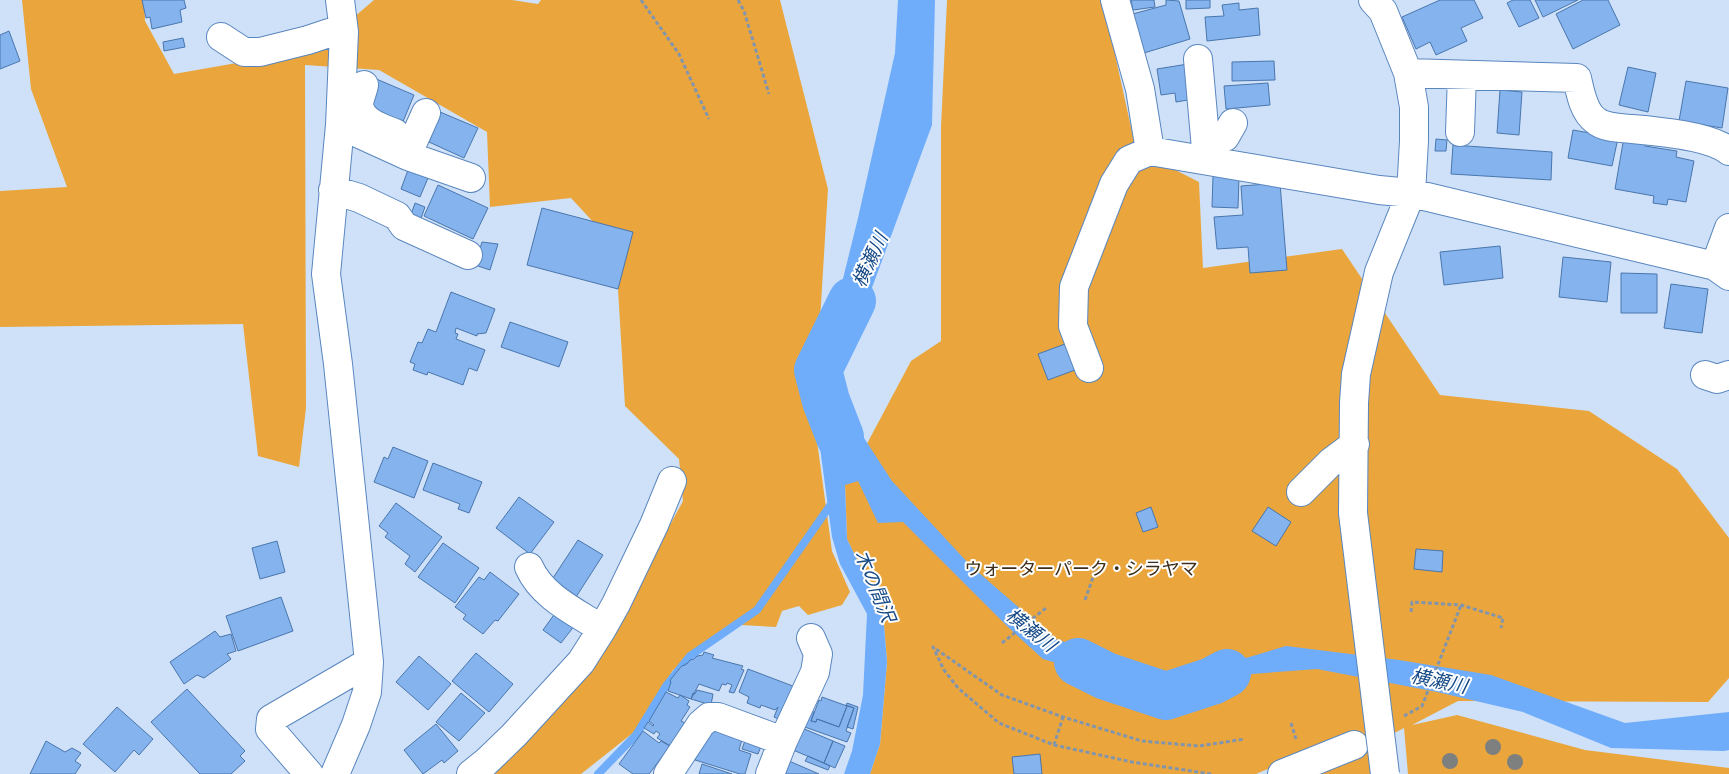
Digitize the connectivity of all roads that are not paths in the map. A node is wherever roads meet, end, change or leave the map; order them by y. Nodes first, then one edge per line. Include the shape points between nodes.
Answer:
1 (340, 0) edge
2 (1114, 0) edge
3 (1383, 4) edge
4 (344, 32) junction
5 (220, 37) dead end
6 (1198, 59) dead end
7 (1408, 73) junction
8 (1462, 75) junction
9 (364, 85) dead end
10 (426, 113) dead end
11 (1233, 123) dead end
12 (340, 125) junction
13 (1460, 132) dead end
14 (1729, 150) edge
15 (414, 151) junction
16 (1150, 151) junction
17 (1207, 151) junction
18 (471, 178) dead end
19 (333, 190) junction
20 (1411, 193) junction
21 (1729, 228) edge
22 (468, 255) dead end
23 (1722, 271) edge
24 (1089, 368) dead end
25 (1354, 444) junction
26 (672, 481) dead end
27 (1301, 492) dead end
28 (529, 567) dead end
29 (602, 629) junction
30 (811, 638) dead end
31 (369, 662) junction
32 (783, 741) junction
33 (1354, 745) dead end
34 (309, 774) edge
35 (335, 774) edge
36 (471, 774) edge
37 (668, 774) edge
38 (770, 774) edge
39 (1282, 774) edge
40 (1385, 774) edge

1 - 4 street
2 - 16 street via 1140,89
3 - 7 street
4 - 5 street via 260,52 244,52
4 - 12 street
6 - 17 street
7 - 8 street
7 - 20 street via 1414,107
8 - 13 street
8 - 14 street via 1577,78 1582,101 1594,120 1611,127 1716,143
9 - 15 street via 359,105 368,122
10 - 15 street
11 - 17 street via 1225,137
12 - 15 street
12 - 19 street
15 - 18 street
16 - 17 street
16 - 24 street via 1129,160 1114,184 1074,287 1073,326
17 - 20 street via 1379,190
19 - 22 street via 403,206 404,226
19 - 31 street via 326,274
20 - 23 street
20 - 25 street via 1379,272 1362,342 1356,374
21 - 23 street
25 - 27 street
25 - 40 street, bridge via 1353,513
26 - 29 street via 654,525
28 - 29 street via 534,578 550,595
29 - 36 street via 581,662 514,735
30 - 32 street via 818,654 815,672
31 - 34 street via 271,719 270,729
31 - 35 street via 367,692
32 - 37 street via 718,716 709,718 701,724
32 - 38 street
33 - 39 street

